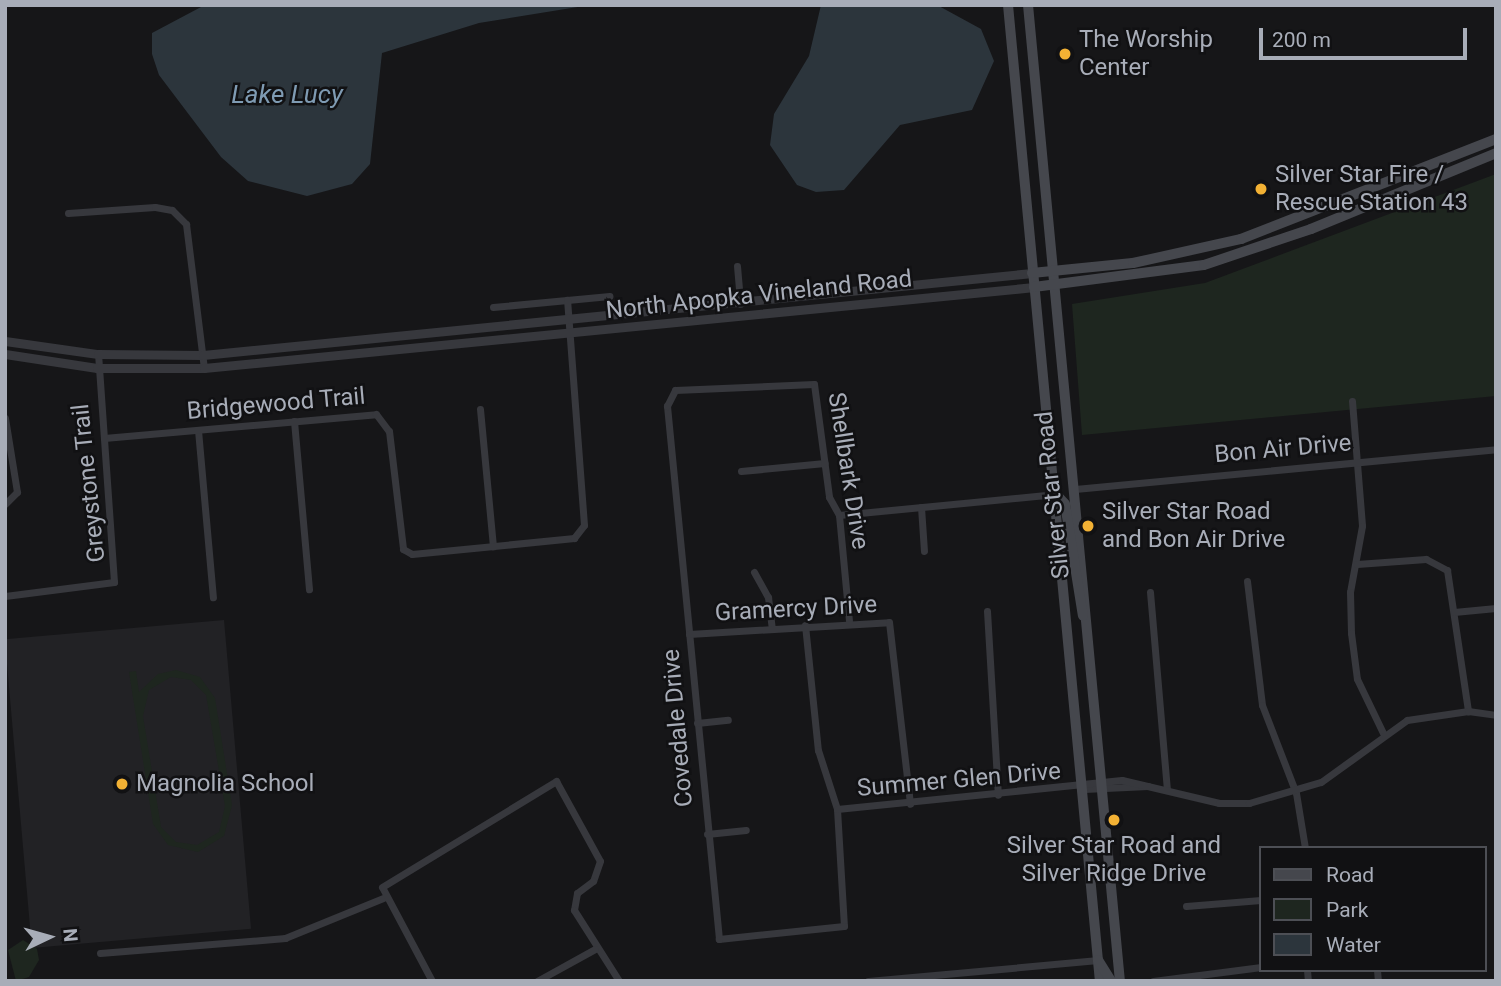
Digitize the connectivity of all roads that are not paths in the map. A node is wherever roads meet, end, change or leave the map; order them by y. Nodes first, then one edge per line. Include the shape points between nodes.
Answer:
1 (1008, 5) edge
2 (1028, 5) edge
3 (1496, 139) edge
4 (1485, 144) junction
5 (1493, 154) edge
6 (68, 213) dead end
7 (737, 266) dead end
8 (1050, 271) junction
9 (1032, 272) junction
10 (1052, 285) junction
11 (1034, 287) junction
12 (608, 296) dead end
13 (567, 300) junction
14 (740, 305) junction
15 (493, 307) dead end
16 (568, 320) junction
17 (570, 335) junction
18 (5, 341) edge
19 (5, 354) edge
20 (98, 354) junction
21 (203, 355) junction
22 (97, 368) junction
23 (204, 368) junction
24 (675, 390) joint
25 (1352, 401) dead end
26 (480, 409) dead end
27 (5, 418) edge
28 (294, 421) junction
29 (198, 430) junction
30 (104, 438) junction
31 (1496, 449) edge
32 (1356, 462) junction
33 (825, 463) junction
34 (741, 471) dead end
35 (1075, 489) junction
36 (1056, 494) junction
37 (5, 505) edge
38 (921, 507) junction
39 (839, 515) junction
40 (493, 546) junction
41 (924, 551) dead end
42 (1357, 564) junction
43 (754, 572) dead end
44 (1247, 581) dead end
45 (309, 589) dead end
46 (1150, 592) dead end
47 (5, 596) edge
48 (213, 597) dead end
49 (1496, 608) edge
50 (987, 611) dead end
51 (1454, 612) junction
52 (849, 621) junction
53 (1086, 623) junction
54 (805, 625) junction
55 (772, 628) junction
56 (689, 634) junction
57 (1468, 711) junction
58 (1496, 715) edge
59 (728, 720) dead end
60 (698, 723) junction
61 (1383, 733) junction
62 (1101, 787) junction
63 (1083, 788) junction
64 (1167, 789) junction
65 (1296, 793) junction
66 (998, 795) junction
67 (910, 804) junction
68 (837, 810) junction
69 (746, 830) dead end
70 (707, 834) junction
71 (1305, 846) edge
72 (383, 898) junction
73 (1260, 900) edge
74 (1186, 906) dead end
75 (595, 949) junction
76 (100, 953) dead end
77 (1098, 960) junction
78 (1260, 967) edge
79 (432, 981) edge
80 (537, 981) edge
81 (619, 981) edge
82 (868, 981) edge
83 (1100, 981) edge
84 (1111, 981) edge
85 (1120, 981) edge
86 (1153, 981) edge

1 - 9 main road, Silver Star Road
2 - 8 main road, Silver Star Road
3 - 4 main road, North Apopka Vineland Road
4 - 5 street
4 - 8 main road, North Apopka Vineland Road via 1241,239 1133,263
5 - 10 main road, North Apopka Vineland Road via 1260,248 1160,274
6 - 21 street via 155,208 172,210 186,224
7 - 14 street
8 - 9 main road, North Apopka Vineland Road
8 - 10 main road, Silver Star Road
9 - 11 main road, Silver Star Road
9 - 14 street, North Apopka Vineland Road
10 - 11 main road, North Apopka Vineland Road
10 - 35 main road, Silver Star Road
11 - 17 street, North Apopka Vineland Road
11 - 36 main road, Silver Star Road
12 - 13 street
13 - 15 street
13 - 16 street, Bridgewood Trail
14 - 16 street, North Apopka Vineland Road
16 - 17 street, Bridgewood Trail
16 - 21 street, North Apopka Vineland Road
17 - 23 street, North Apopka Vineland Road
17 - 40 street, Bridgewood Trail via 584,525 574,538
18 - 20 street, North Apopka Vineland Road
19 - 22 street, North Apopka Vineland Road
20 - 21 street, North Apopka Vineland Road
20 - 22 street, Greystone Trail
21 - 23 street
22 - 23 street, North Apopka Vineland Road
22 - 30 street, Greystone Trail
24 - 33 street, Shellbark Drive via 814,383
24 - 56 street, Covedale Drive via 667,406
25 - 32 street
26 - 40 street
27 - 37 street via 17,492
28 - 29 street, Bridgewood Trail
28 - 40 street, Bridgewood Trail via 376,414 385,419 403,549 412,554
28 - 45 street
29 - 30 street, Bridgewood Trail
29 - 48 street
30 - 47 street, Greystone Trail via 114,582
31 - 32 street, Bon Air Drive
32 - 35 street, Bon Air Drive
32 - 42 street via 1362,526
33 - 34 street
33 - 39 street, Shellbark Drive via 829,497
35 - 53 main road, Silver Star Road
36 - 38 street
36 - 53 main road via 1065,504 1077,602
36 - 63 main road, Silver Star Road
38 - 39 street
38 - 41 street
39 - 52 street, Shellbark Drive
42 - 51 street via 1436,561 1447,570
42 - 61 street via 1350,592 1357,679
43 - 55 street via 768,597
44 - 65 street via 1262,705
46 - 64 street
49 - 51 street
50 - 66 street
51 - 57 street
52 - 54 street, Gramercy Drive
52 - 67 street, Gramercy Drive via 877,620 894,630
53 - 62 main road, Silver Star Road
54 - 55 street, Gramercy Drive
54 - 68 street via 818,750
55 - 56 street, Gramercy Drive
56 - 60 street, Covedale Drive
57 - 58 street
57 - 61 street via 1407,720
59 - 60 street
60 - 70 street, Covedale Drive
61 - 65 street via 1336,773
62 - 63 street
62 - 64 street via 1152,785
62 - 85 main road, Silver Star Road
63 - 66 street, Summer Glen Drive
63 - 77 main road, Silver Star Road
64 - 65 street via 1219,803
65 - 71 street
66 - 67 street, Summer Glen Drive
67 - 68 street, Summer Glen Drive
68 - 70 street, Covedale Drive via 844,926 719,939
69 - 70 street
72 - 75 street via 387,880 556,781 600,861 593,881 573,901
72 - 76 street via 285,938
72 - 79 street
73 - 74 street
75 - 80 street
75 - 81 street
77 - 82 street
77 - 83 main road, Silver Star Road
77 - 84 main road
78 - 86 street

